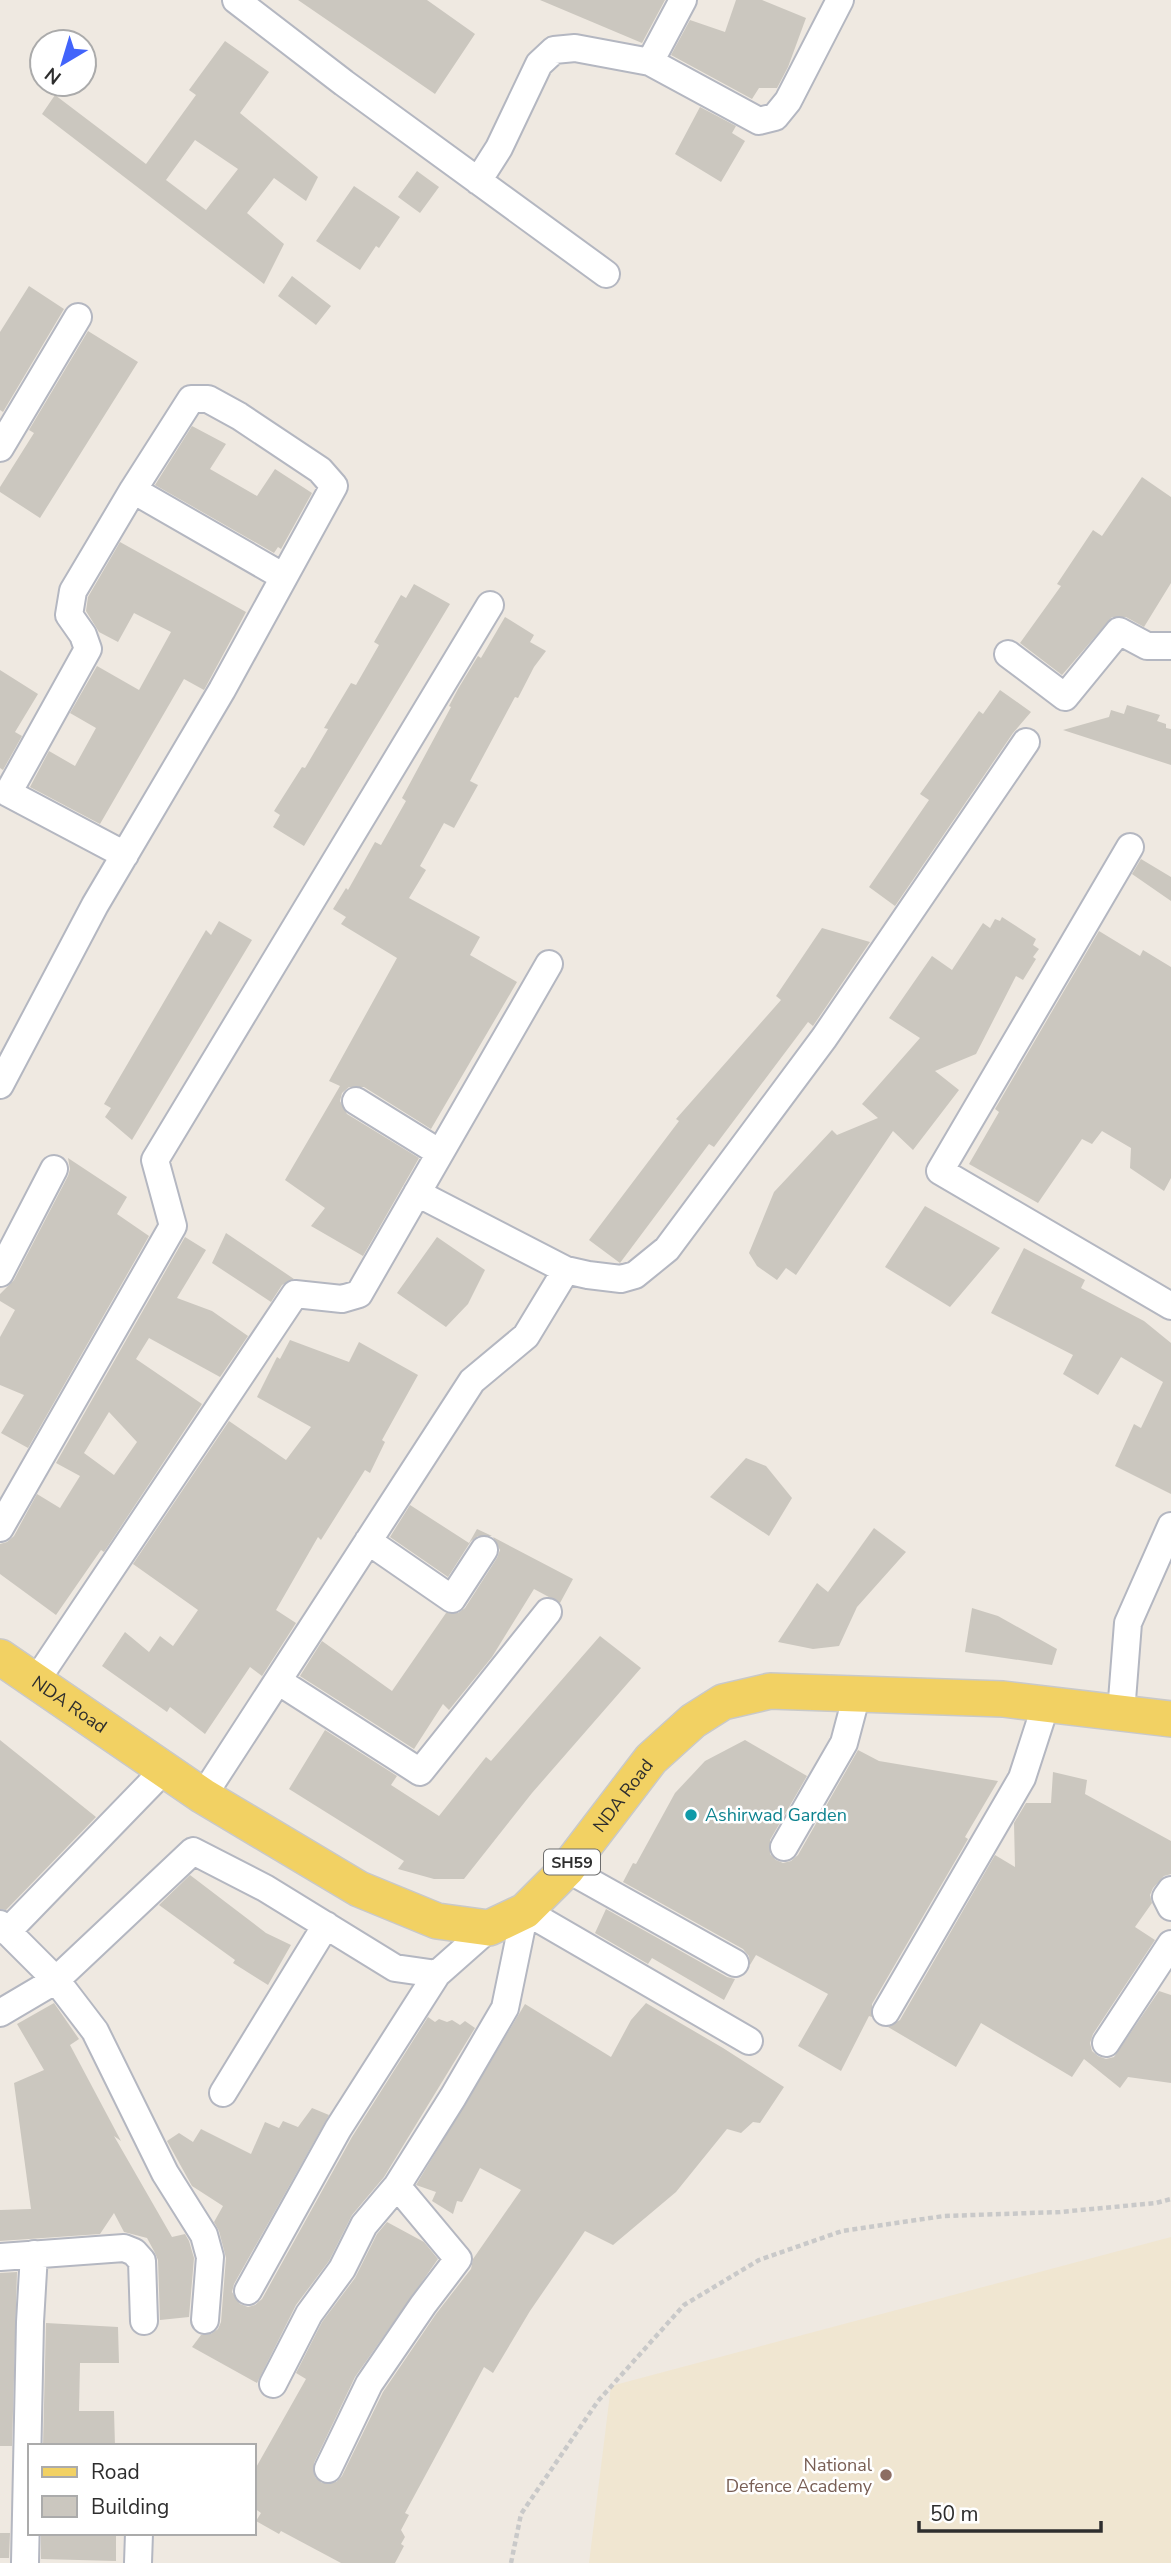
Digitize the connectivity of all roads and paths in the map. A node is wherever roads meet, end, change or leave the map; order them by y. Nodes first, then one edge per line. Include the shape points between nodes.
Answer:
1 (236, 0) edge
2 (683, 0) edge
3 (840, 0) edge
4 (650, 62) junction
5 (478, 181) junction
6 (606, 274) dead end
7 (78, 317) dead end
8 (0, 448) edge
9 (134, 490) junction
10 (284, 578) junction
11 (490, 605) dead end
12 (1171, 646) edge
13 (1008, 654) dead end
14 (1026, 742) dead end
15 (1130, 847) dead end
16 (125, 855) junction
17 (549, 964) dead end
18 (1, 1082) edge
19 (356, 1101) dead end
20 (440, 1153) junction
21 (54, 1169) dead end
22 (417, 1193) junction
23 (566, 1270) junction
24 (0, 1273) edge
25 (1171, 1306) edge
26 (1171, 1526) edge
27 (0, 1528) edge
28 (368, 1541) junction
29 (484, 1550) dead end
30 (548, 1612) dead end
31 (0, 1657) edge
32 (36, 1681) junction
33 (278, 1681) junction
34 (858, 1694) junction
35 (1046, 1704) junction
36 (1121, 1713) junction
37 (1171, 1719) edge
38 (165, 1769) junction
39 (203, 1796) junction
40 (784, 1847) dead end
41 (567, 1869) junction
42 (1171, 1889) edge
43 (1171, 1907) edge
44 (525, 1911) junction
45 (326, 1925) junction
46 (489, 1927) junction
47 (4, 1928) edge
48 (1171, 1944) edge
49 (735, 1963) dead end
50 (437, 1974) junction
51 (56, 1980) junction
52 (886, 2012) dead end
53 (0, 2013) edge
54 (749, 2041) dead end
55 (1106, 2043) dead end
56 (223, 2094) dead end
57 (397, 2186) junction
58 (1171, 2199) edge
59 (34, 2254) junction
60 (0, 2257) edge
61 (248, 2291) dead end
62 (205, 2320) dead end
63 (144, 2321) dead end
64 (273, 2384) dead end
65 (328, 2469) dead end
66 (139, 2535) edge
67 (25, 2563) edge
68 (138, 2563) edge
69 (511, 2563) edge

1 - 5 street
2 - 4 street
3 - 4 street via 788,101 775,117 759,121
4 - 5 street via 575,48 554,50 539,64
5 - 6 street
7 - 8 street
9 - 10 street
9 - 10 street via 191,399 208,399 239,416 320,470 334,486
9 - 16 street via 72,591 69,615 88,649 8,793
10 - 16 street
11 - 27 street via 155,1160 173,1226
12 - 13 street via 1147,646 1119,631 1065,697
14 - 23 street via 824,1038 667,1248 647,1267 621,1279
15 - 25 street via 940,1171
16 - 18 street
17 - 20 street
19 - 20 street
20 - 22 street
21 - 24 street
22 - 23 street
22 - 32 street via 359,1294 342,1299 295,1294
23 - 28 street via 526,1336 472,1381
26 - 36 street via 1128,1623
28 - 29 street via 452,1599
28 - 33 street
30 - 33 street via 420,1772
31 - 32 main road, NDA Road
32 - 38 main road, NDA Road
33 - 39 street
34 - 35 main road, NDA Road / SH59
34 - 40 street via 844,1743
34 - 41 main road, NDA Road / SH59 via 770,1691 723,1702 693,1721 651,1759
35 - 36 main road, NDA Road / SH59
35 - 52 street via 1022,1778
36 - 37 main road, NDA Road / SH59
38 - 39 main road, NDA Road
38 - 47 street
39 - 46 main road, NDA Road via 359,1889 437,1921
41 - 44 main road, NDA Road / SH59
41 - 49 street
42 - 43 street via 1166,1897
44 - 46 main road, NDA Road / SH59
44 - 54 street
44 - 57 street via 505,2008
45 - 50 street via 395,1968
45 - 51 street via 193,1851
45 - 56 street
46 - 50 street
47 - 51 street
48 - 55 street
50 - 61 street via 338,2129
51 - 53 street
51 - 62 street via 95,2031 166,2173 204,2235 210,2257
57 - 64 street via 365,2225 342,2269 309,2314
57 - 65 street via 458,2259 369,2384
58 - 69 path via 1060,2212 944,2216 842,2231 759,2260 684,2305 598,2401 521,2514
59 - 60 street
59 - 63 street via 124,2248 134,2252 142,2261
59 - 67 street
66 - 68 street

